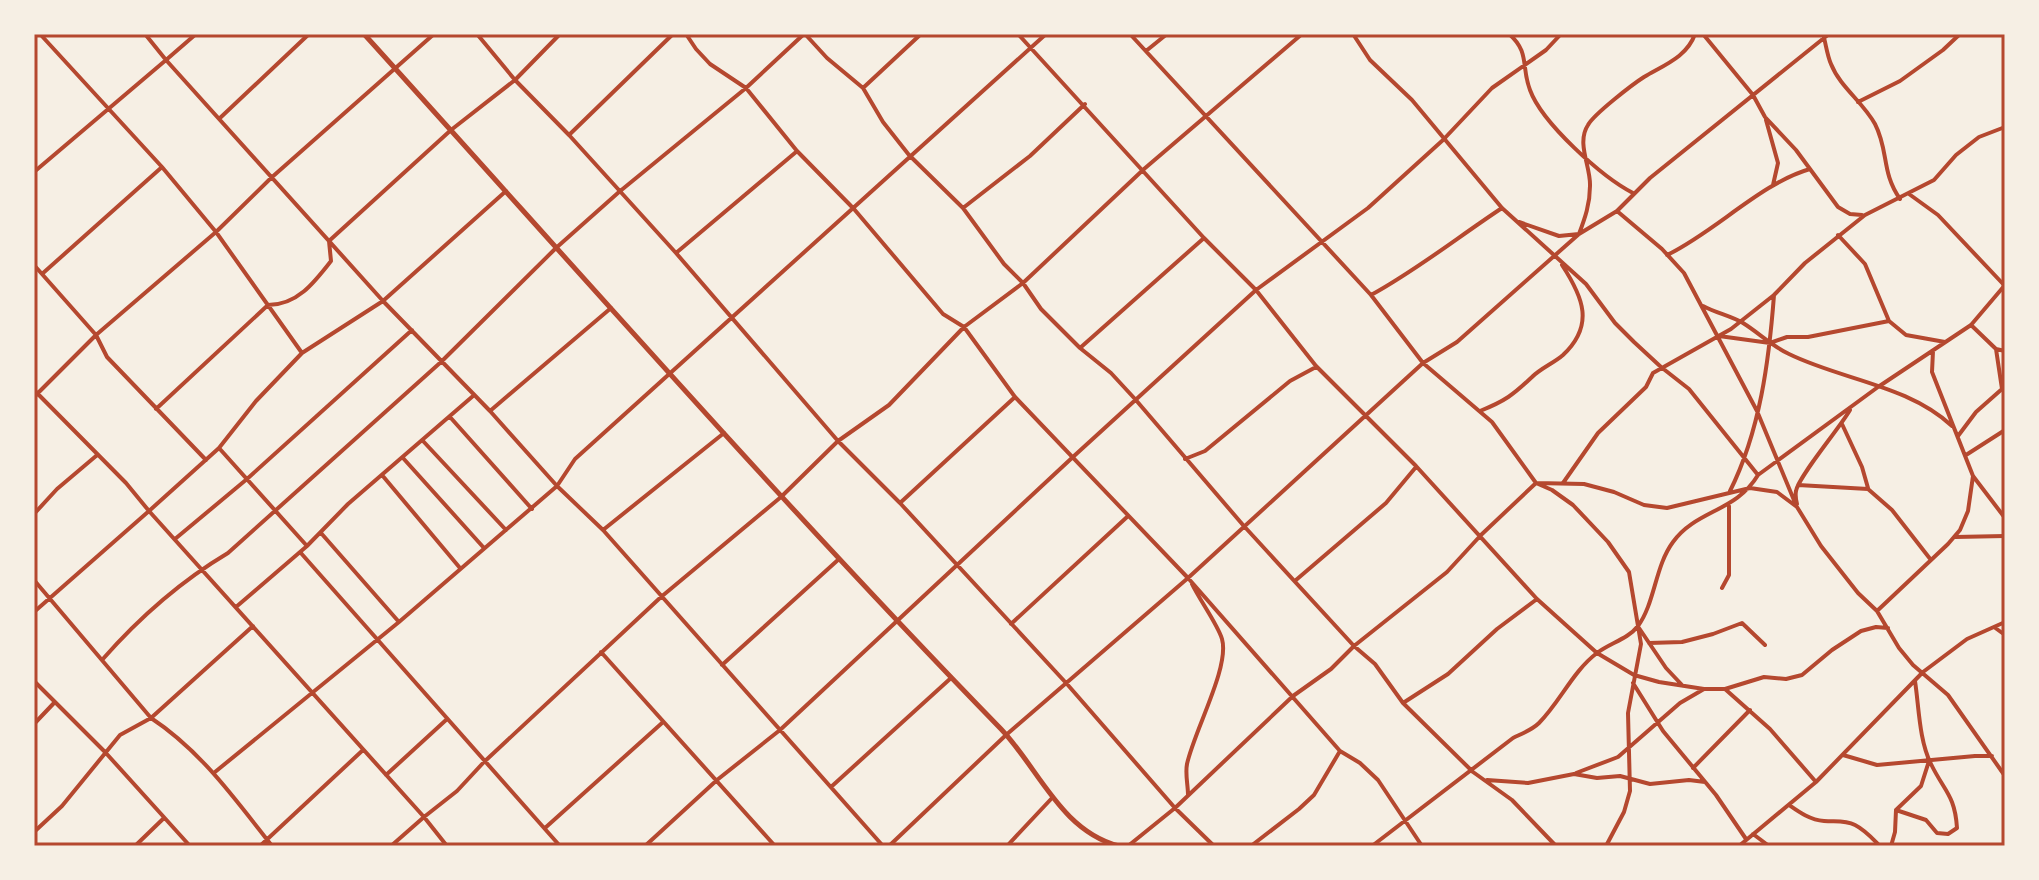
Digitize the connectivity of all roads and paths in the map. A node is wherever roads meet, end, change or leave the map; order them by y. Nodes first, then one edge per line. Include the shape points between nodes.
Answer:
1 (40, 34) edge
2 (145, 34) edge
3 (196, 34) edge
4 (309, 34) edge
5 (364, 34) edge
6 (434, 34) edge
7 (477, 34) edge
8 (560, 34) edge
9 (673, 34) edge
10 (686, 34) edge
11 (805, 34) edge
12 (921, 34) edge
13 (1018, 34) edge
14 (1046, 34) edge
15 (1130, 34) edge
16 (1167, 34) edge
17 (1302, 34) edge
18 (1353, 34) edge
19 (1561, 34) edge
20 (1695, 34) edge
21 (1703, 34) edge
22 (1829, 34) edge
23 (1960, 34) edge
24 (1511, 35) edge
25 (1824, 36) edge
26 (1031, 47) junction
27 (1146, 51) junction
28 (166, 60) junction
29 (1526, 63) junction
30 (395, 68) junction
31 (515, 80) junction
32 (746, 88) junction
33 (863, 88) junction
34 (1753, 95) junction
35 (1858, 102) junction
36 (1085, 104) junction
37 (106, 109) junction
38 (1206, 117) junction
39 (1765, 117) junction
40 (220, 118) junction
41 (2005, 127) edge
42 (451, 130) junction
43 (569, 135) junction
44 (1443, 140) junction
45 (797, 151) junction
46 (909, 155) junction
47 (1587, 159) junction
48 (162, 167) junction
49 (1144, 169) junction
50 (1810, 169) junction
51 (34, 172) edge
52 (271, 178) junction
53 (1773, 187) junction
54 (506, 191) junction
55 (619, 192) junction
56 (1633, 193) junction
57 (1909, 194) junction
58 (1900, 199) junction
59 (963, 208) junction
60 (1502, 208) junction
61 (854, 209) junction
62 (1617, 211) junction
63 (1865, 215) junction
64 (1515, 220) junction
65 (216, 232) junction
66 (1579, 234) junction
67 (1838, 235) junction
68 (1204, 238) junction
69 (329, 241) junction
70 (1320, 242) junction
71 (556, 248) junction
72 (676, 253) junction
73 (1667, 255) junction
74 (1556, 257) junction
75 (34, 265) edge
76 (42, 274) junction
77 (1023, 283) junction
78 (2005, 285) edge
79 (1256, 290) junction
80 (1371, 295) junction
81 (1774, 295) junction
82 (383, 301) junction
83 (268, 305) junction
84 (1701, 305) junction
85 (611, 308) junction
86 (731, 317) junction
87 (1889, 321) junction
88 (1741, 322) junction
89 (1971, 325) junction
90 (964, 327) junction
91 (412, 330) junction
92 (96, 335) junction
93 (1718, 336) junction
94 (1947, 342) junction
95 (1770, 343) junction
96 (1080, 348) junction
97 (1996, 349) junction
98 (1933, 351) junction
99 (2005, 351) edge
100 (302, 353) junction
101 (441, 362) junction
102 (1423, 363) junction
103 (1316, 366) junction
104 (1661, 367) junction
105 (670, 372) junction
106 (1878, 387) junction
107 (35, 393) edge
108 (473, 395) junction
109 (1015, 397) junction
110 (1135, 399) junction
111 (1852, 407) junction
112 (156, 409) junction
113 (490, 411) junction
114 (1480, 411) junction
115 (1757, 411) junction
116 (1368, 416) junction
117 (450, 417) junction
118 (1842, 424) junction
119 (1956, 429) junction
120 (2005, 430) edge
121 (724, 433) junction
122 (1958, 436) junction
123 (423, 441) junction
124 (838, 441) junction
125 (219, 448) junction
126 (1966, 455) junction
127 (97, 456) junction
128 (1074, 456) junction
129 (403, 458) junction
130 (1743, 458) junction
131 (1185, 459) junction
132 (206, 460) junction
133 (1776, 462) junction
134 (1416, 466) junction
135 (382, 475) junction
136 (1758, 475) junction
137 (1973, 476) junction
138 (247, 479) junction
139 (1536, 483) junction
140 (1563, 483) junction
141 (1798, 485) junction
142 (557, 486) junction
143 (1750, 488) junction
144 (1868, 489) junction
145 (1729, 493) junction
146 (781, 497) junction
147 (900, 503) junction
148 (1729, 506) junction
149 (1797, 507) junction
150 (532, 509) junction
151 (149, 511) junction
152 (275, 512) junction
153 (34, 514) edge
154 (1128, 516) junction
155 (2005, 518) edge
156 (1243, 525) junction
157 (507, 530) junction
158 (603, 530) junction
159 (321, 533) junction
160 (1481, 535) junction
161 (2005, 536) edge
162 (1953, 537) junction
163 (175, 539) junction
164 (307, 546) junction
165 (484, 548) junction
166 (300, 552) junction
167 (839, 559) junction
168 (1931, 560) junction
169 (955, 565) junction
170 (461, 568) junction
171 (202, 569) junction
172 (1188, 578) junction
173 (34, 580) edge
174 (1296, 580) junction
175 (1722, 588) dead end
176 (661, 597) junction
177 (49, 598) junction
178 (1537, 599) junction
179 (236, 607) junction
180 (1877, 611) junction
181 (34, 612) edge
182 (399, 622) junction
183 (897, 622) junction
184 (2005, 622) edge
185 (1011, 624) junction
186 (253, 626) junction
187 (1638, 626) junction
188 (1994, 626) junction
189 (1888, 628) junction
190 (2005, 635) edge
191 (377, 640) junction
192 (1649, 643) junction
193 (1765, 645) dead end
194 (1354, 646) junction
195 (601, 652) junction
196 (1597, 653) junction
197 (102, 660) junction
198 (722, 665) junction
199 (1923, 672) junction
200 (1634, 675) junction
201 (951, 678) junction
202 (1915, 680) junction
203 (34, 681) edge
204 (1633, 682) junction
205 (1067, 684) junction
206 (1683, 686) junction
207 (1704, 689) junction
208 (1725, 689) junction
209 (312, 690) junction
210 (1293, 696) junction
211 (54, 703) junction
212 (1403, 703) junction
213 (1750, 710) junction
214 (151, 718) junction
215 (447, 720) junction
216 (1657, 722) junction
217 (662, 723) junction
218 (34, 724) edge
219 (780, 730) junction
220 (1006, 735) junction
221 (363, 750) junction
222 (1628, 750) junction
223 (1340, 751) junction
224 (105, 752) junction
225 (1843, 755) junction
226 (1992, 756) junction
227 (1929, 761) junction
228 (484, 762) junction
229 (1693, 768) junction
230 (215, 772) junction
231 (1473, 772) junction
232 (1574, 774) junction
233 (2004, 774) edge
234 (386, 775) junction
235 (1629, 778) junction
236 (717, 780) junction
237 (1485, 780) junction
238 (1705, 782) junction
239 (1816, 782) junction
240 (831, 787) junction
241 (1188, 795) junction
242 (1052, 798) junction
243 (1789, 805) junction
244 (1175, 808) junction
245 (1896, 810) junction
246 (424, 817) junction
247 (164, 818) junction
248 (1405, 819) junction
249 (545, 828) junction
250 (34, 832) edge
251 (1753, 834) junction
252 (1746, 839) junction
253 (267, 840) junction
254 (770, 841) junction
255 (135, 846) edge
256 (190, 846) edge
257 (260, 846) edge
258 (272, 846) edge
259 (391, 846) edge
260 (447, 846) edge
261 (560, 846) edge
262 (645, 846) edge
263 (765, 846) edge
264 (775, 846) edge
265 (886, 846) edge
266 (1007, 846) edge
267 (1119, 846) edge
268 (1128, 846) edge
269 (1214, 846) edge
270 (1251, 846) edge
271 (1372, 846) edge
272 (1422, 846) edge
273 (1556, 846) edge
274 (1606, 846) edge
275 (1739, 846) edge
276 (1769, 846) edge
277 (1880, 846) edge
278 (1891, 846) edge

1 - 37 street
2 - 28 street
3 - 28 street
4 - 40 street
5 - 30 street
6 - 30 street
7 - 31 street
8 - 31 street
9 - 43 street
10 - 32 street via 710,64
11 - 32 street
11 - 33 street
12 - 33 street
13 - 26 street
14 - 26 street
15 - 27 street
16 - 27 street
17 - 38 street
18 - 44 street
19 - 29 street
20 - 47 street via 1669,65 1643,78 1587,125
21 - 34 street
22 - 25 street
23 - 35 street via 1900,81
24 - 29 street
25 - 34 street
25 - 35 street via 1831,65
26 - 36 street
26 - 46 street
27 - 38 street
28 - 37 street
28 - 40 street
29 - 44 street via 1492,88
29 - 47 street via 1529,88 1542,113
30 - 42 street
30 - 52 street
31 - 42 street
31 - 43 street
32 - 45 street
32 - 55 street
33 - 46 street
34 - 39 street
34 - 56 street
35 - 58 street via 1879,133 1890,184
36 - 49 street
36 - 59 street
37 - 48 street
37 - 51 street
38 - 49 street
38 - 70 street
39 - 50 street
39 - 53 street via 1778,163
40 - 52 street
41 - 57 street via 1979,137 1934,180
42 - 54 street
42 - 69 street
43 - 55 street
44 - 60 street
44 - 70 street via 1368,208
45 - 61 street
45 - 72 street
46 - 59 street
46 - 61 street
47 - 56 street
47 - 66 street via 1591,183
48 - 65 street
48 - 76 street
49 - 68 street
49 - 77 street
50 - 53 street
50 - 63 street via 1838,207
52 - 65 street
52 - 69 street
53 - 73 street
54 - 71 street
54 - 82 street
55 - 71 street
55 - 72 street
56 - 62 street
57 - 58 street
57 - 78 street via 1938,215
58 - 63 street
59 - 77 street
60 - 64 street
60 - 80 street
61 - 86 street
61 - 90 street via 943,314
62 - 66 street
62 - 73 street
63 - 67 street
64 - 66 street via 1559,236
64 - 74 street
65 - 83 street
65 - 92 street
66 - 74 street
67 - 81 street
67 - 87 street via 1865,264
68 - 79 street
68 - 96 street
69 - 82 street
69 - 83 street via 331,261 322,272 298,297
70 - 79 street
70 - 80 street
71 - 85 street
71 - 101 street
72 - 86 street
73 - 84 street
74 - 102 street via 1457,342
74 - 104 street
74 - 114 street via 1583,303 1584,324 1562,356 1523,388
75 - 76 street
76 - 92 street
77 - 90 street
77 - 96 street
78 - 89 street
79 - 103 street
79 - 110 street
80 - 102 street
81 - 88 street
81 - 95 street
82 - 91 street
82 - 100 street
83 - 100 street
83 - 112 street
84 - 88 street
84 - 93 street
85 - 105 street
85 - 113 street
86 - 105 street
86 - 124 street
87 - 94 street via 1906,335
87 - 95 street
88 - 93 street
88 - 95 street
89 - 94 street
89 - 97 street
90 - 109 street
90 - 124 street via 889,405
91 - 101 street
91 - 138 street
92 - 107 street
92 - 112 street via 107,357
93 - 95 street
93 - 104 street
93 - 115 street
94 - 98 street
95 - 106 street
95 - 115 street
96 - 110 street
97 - 99 street
97 - 122 street via 2002,389
98 - 106 street
98 - 119 street via 1932,372
100 - 125 street
101 - 108 street
101 - 152 street
102 - 114 street
102 - 116 street
103 - 116 street
103 - 131 street via 1205,451
104 - 130 street via 1689,389
104 - 140 street via 1598,433
105 - 121 street
105 - 142 street via 575,459
106 - 111 street
106 - 119 street via 1936,411
107 - 127 street
108 - 113 street
108 - 117 street
109 - 128 street
109 - 147 street
110 - 128 street
110 - 131 street
111 - 118 street
111 - 133 street
112 - 132 street
113 - 142 street
114 - 139 street
115 - 130 street
115 - 133 street
116 - 134 street
116 - 156 street
117 - 123 street
117 - 150 street
118 - 141 street
118 - 144 street
119 - 122 street
120 - 126 street
121 - 146 street
121 - 158 street
122 - 126 street
123 - 129 street
123 - 157 street
124 - 146 street
124 - 147 street
125 - 132 street
125 - 138 street
126 - 137 street
127 - 151 street
127 - 153 street
128 - 154 street
128 - 169 street
129 - 135 street
129 - 165 street
130 - 136 street
130 - 145 street
131 - 156 street
132 - 151 street
133 - 136 street
133 - 149 street
134 - 160 street
134 - 174 street via 1386,503
135 - 159 street
135 - 170 street
136 - 143 street
137 - 155 street
137 - 162 street via 1968,511
138 - 152 street
138 - 163 street
139 - 140 street
139 - 160 street
139 - 187 street via 1573,505 1608,542 1629,572
140 - 145 street via 1667,508
141 - 144 street
141 - 149 street
142 - 150 street
142 - 158 street
143 - 145 street
143 - 148 street
143 - 149 street via 1777,492
144 - 168 street via 1892,510
146 - 167 street
146 - 176 street
147 - 169 street
148 - 175 street via 1729,575
148 - 187 street via 1699,519 1674,540
149 - 180 street via 1828,555
150 - 157 street
151 - 163 street
151 - 177 street
152 - 164 street
152 - 171 street
154 - 172 street
154 - 185 street
156 - 172 street
156 - 174 street
157 - 165 street
158 - 176 street
159 - 164 street
159 - 182 street
160 - 178 street
160 - 194 street via 1447,572
161 - 162 street
162 - 168 street
163 - 171 street
164 - 166 street
165 - 170 street
166 - 179 street
166 - 191 street
167 - 183 street
167 - 198 street
168 - 180 street
169 - 183 street
169 - 185 street
170 - 182 street
171 - 179 street
171 - 197 street
172 - 205 street
172 - 210 street
172 - 241 street via 1222,638 1223,656 1186,768
173 - 177 street
174 - 194 street
176 - 195 street
176 - 198 street
177 - 181 street
177 - 197 street
178 - 196 street
178 - 212 street via 1448,674
179 - 186 street
180 - 189 street
182 - 191 street
183 - 201 street
183 - 219 street
184 - 188 street
185 - 205 street
186 - 209 street
186 - 214 street
187 - 192 street
187 - 196 street
187 - 200 street via 1641,644
188 - 190 street
188 - 199 street
189 - 199 street
189 - 208 street via 1861,631 1802,675 1764,677
191 - 209 street
191 - 215 street
192 - 193 street via 1682,642 1742,623
192 - 206 street
194 - 210 street
194 - 212 street via 1375,664
195 - 217 street
195 - 228 street
196 - 200 street
196 - 231 street via 1538,725 1513,738
197 - 214 street
198 - 219 street
199 - 202 street
199 - 226 street via 1948,695
200 - 204 street
200 - 206 street
201 - 220 street
201 - 240 street
202 - 225 street
202 - 227 street
203 - 211 street
204 - 216 street
204 - 222 street
205 - 220 street
205 - 244 street
206 - 207 street
207 - 208 street
207 - 216 street
208 - 213 street
209 - 221 street
209 - 230 street
210 - 223 street
210 - 241 street
211 - 218 street
211 - 224 street
212 - 231 street
213 - 229 street
213 - 239 street
214 - 224 street via 120,735
214 - 230 street
215 - 228 street
215 - 234 street
216 - 222 street
216 - 229 street
217 - 236 street
217 - 249 street
219 - 236 street
219 - 240 street
220 - 242 street
220 - 265 street
221 - 234 street
221 - 253 street
222 - 232 street
222 - 235 street
223 - 248 street via 1378,780
223 - 270 street via 1314,795
224 - 247 street
224 - 250 street
225 - 227 street via 1877,765
225 - 239 street
226 - 227 street
226 - 233 street
227 - 245 street via 1921,786
227 - 245 street via 1951,796 1957,828 1937,833 1926,820
228 - 246 street
228 - 249 street
229 - 238 street
230 - 253 street
231 - 237 street
231 - 248 street
232 - 235 street
232 - 237 street via 1528,783
234 - 246 street
235 - 238 street via 1650,784
235 - 274 street via 1624,812
236 - 254 street
236 - 262 street
237 - 273 street
238 - 252 street
239 - 243 street
240 - 265 street
241 - 244 street
242 - 266 street
242 - 267 street via 1081,827
243 - 251 street
243 - 277 street via 1822,821 1853,824
244 - 268 street
244 - 269 street
245 - 278 street
246 - 259 street
246 - 260 street
247 - 255 street
247 - 256 street
248 - 271 street
248 - 272 street
249 - 261 street
251 - 252 street
251 - 276 street
252 - 275 street
253 - 257 street
253 - 258 street
254 - 263 street
254 - 264 street

